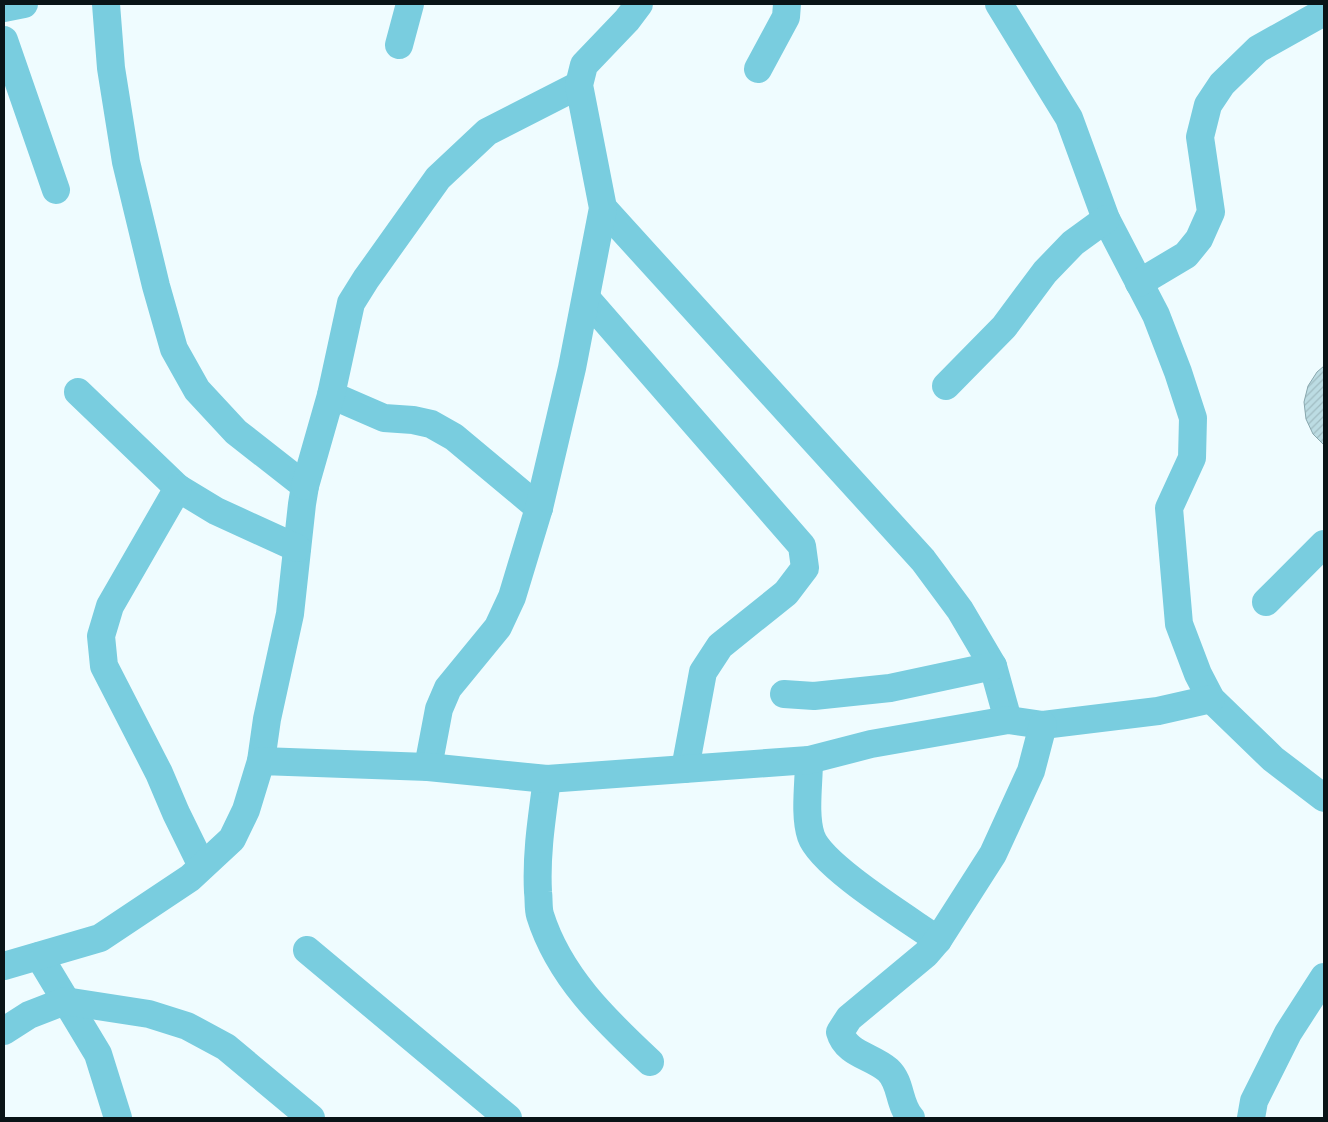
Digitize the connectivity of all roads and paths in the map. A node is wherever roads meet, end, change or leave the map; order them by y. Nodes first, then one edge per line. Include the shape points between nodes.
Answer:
1 (24, 4) edge
2 (106, 4) edge
3 (410, 4) edge
4 (639, 4) edge
5 (787, 4) edge
6 (999, 4) edge
7 (4, 8) edge
8 (1324, 12) edge
9 (4, 40) edge
10 (399, 45) dead end
11 (758, 69) dead end
12 (579, 85) junction
13 (56, 190) dead end
14 (604, 208) junction
15 (1106, 219) junction
16 (1139, 283) junction
17 (586, 298) junction
18 (946, 386) dead end
19 (78, 392) dead end
20 (331, 395) junction
21 (305, 486) junction
22 (178, 488) junction
23 (539, 508) junction
24 (1324, 544) edge
25 (297, 548) junction
26 (1266, 602) dead end
27 (993, 666) junction
28 (784, 694) dead end
29 (1211, 699) junction
30 (1008, 720) junction
31 (1043, 725) junction
32 (809, 760) junction
33 (261, 761) junction
34 (428, 767) junction
35 (685, 768) junction
36 (547, 779) junction
37 (1324, 798) edge
38 (202, 866) junction
39 (938, 940) junction
40 (306, 950) dead end
41 (39, 956) junction
42 (4, 966) edge
43 (1324, 977) edge
44 (65, 1001) junction
45 (4, 1031) edge
46 (650, 1062) dead end
47 (283, 1110) edge
48 (118, 1118) edge
49 (311, 1118) edge
50 (508, 1118) edge
51 (911, 1118) edge
52 (1250, 1118) edge

1 - 7 street
2 - 21 street via 111,68 126,162 174,349 197,390 236,432
3 - 10 street
4 - 12 street via 584,65
5 - 11 street via 786,17
6 - 15 street via 1069,118
8 - 16 street via 1258,49 1222,84 1208,105 1200,136 1211,212 1199,239 1186,255
9 - 13 street
12 - 14 street
12 - 20 street via 487,132 438,178 351,303
14 - 17 street
14 - 27 street via 923,560 960,610
15 - 16 street
15 - 18 street via 1073,243 1050,266 1004,327
16 - 29 street via 1156,315 1193,418 1192,458 1169,508 1180,624
17 - 23 street
17 - 35 street via 802,546 805,568 786,592 720,646 703,672
19 - 22 street
20 - 21 street
20 - 23 street via 384,418 431,424 454,437
21 - 25 street
22 - 25 street via 216,511
22 - 38 street via 110,606 101,636 104,666 160,773
23 - 34 street via 512,598 498,627 448,688 439,709
24 - 26 street
25 - 33 street via 290,614 266,719
27 - 28 street via 890,688 814,696
27 - 30 street
29 - 31 street via 1158,711
29 - 37 street via 1273,759
30 - 31 street
30 - 32 street via 871,744
31 - 39 street via 1031,771 993,854
32 - 35 street
32 - 39 street via 808,824 812,839 824,856 848,877
33 - 34 street
33 - 38 street via 246,810 232,839
34 - 36 street
35 - 36 street
36 - 46 street via 537,864 540,914 561,964 612,1026
38 - 41 street via 190,878 100,938
39 - 51 street via 926,954 849,1018 840,1032 842,1040 851,1049 886,1068 894,1077 904,1108
40 - 50 street
41 - 42 street
41 - 44 street
43 - 52 street via 1288,1033 1254,1101
44 - 45 street via 29,1015
44 - 47 street via 149,1014 187,1026 226,1047
44 - 48 street via 98,1054
47 - 49 street

